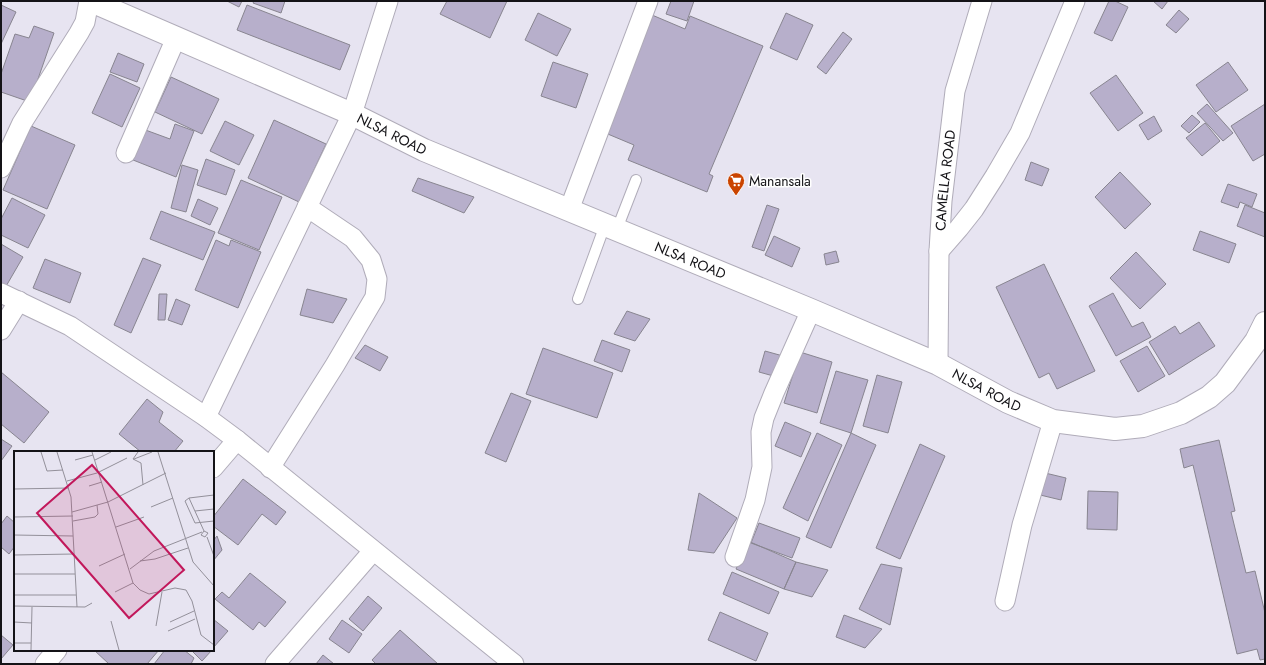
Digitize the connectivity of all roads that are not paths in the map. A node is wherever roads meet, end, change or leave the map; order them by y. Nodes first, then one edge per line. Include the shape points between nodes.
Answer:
1 (90, 1) edge
2 (388, 1) edge
3 (648, 1) edge
4 (982, 1) edge
5 (1075, 1) edge
6 (176, 38) junction
7 (352, 114) junction
8 (126, 153) dead end
9 (1, 168) edge
10 (636, 180) dead end
11 (307, 207) junction
12 (569, 210) junction
13 (611, 227) junction
14 (939, 251) junction
15 (1, 293) edge
16 (578, 299) dead end
17 (19, 301) junction
18 (811, 310) junction
19 (1265, 323) edge
20 (1, 330) edge
21 (938, 364) junction
22 (206, 417) junction
23 (1052, 421) junction
24 (236, 440) junction
25 (214, 467) edge
26 (270, 468) junction
27 (373, 551) junction
28 (735, 557) dead end
29 (1005, 601) dead end
30 (56, 651) edge
31 (506, 662) edge
32 (45, 664) edge
33 (275, 664) edge

1 - 6 main road, NLSA ROAD
1 - 9 street via 85,22 22,123
2 - 7 street
3 - 12 street
4 - 14 street, CAMELLA ROAD via 955,91
5 - 14 street via 1020,133 974,208
6 - 7 main road, NLSA ROAD
6 - 8 street
7 - 11 street
7 - 12 main road, NLSA ROAD via 424,150
10 - 13 lane via 630,198
11 - 22 street
11 - 26 street via 353,238 371,260 377,279 375,297
12 - 13 main road, NLSA ROAD
13 - 16 lane
13 - 18 main road, NLSA ROAD
14 - 21 street, CAMELLA ROAD
15 - 17 street
17 - 20 street
17 - 22 street via 70,326
18 - 21 main road, NLSA ROAD
18 - 28 street via 764,418 761,432 762,467 755,500
19 - 23 main road, NLSA ROAD via 1256,341 1225,383 1209,397 1181,413 1143,426 1115,429
21 - 23 main road, NLSA ROAD via 1008,402
22 - 24 street
23 - 29 street via 1022,525
24 - 25 street
24 - 26 street
26 - 27 street
27 - 31 street
27 - 33 street
30 - 32 street

